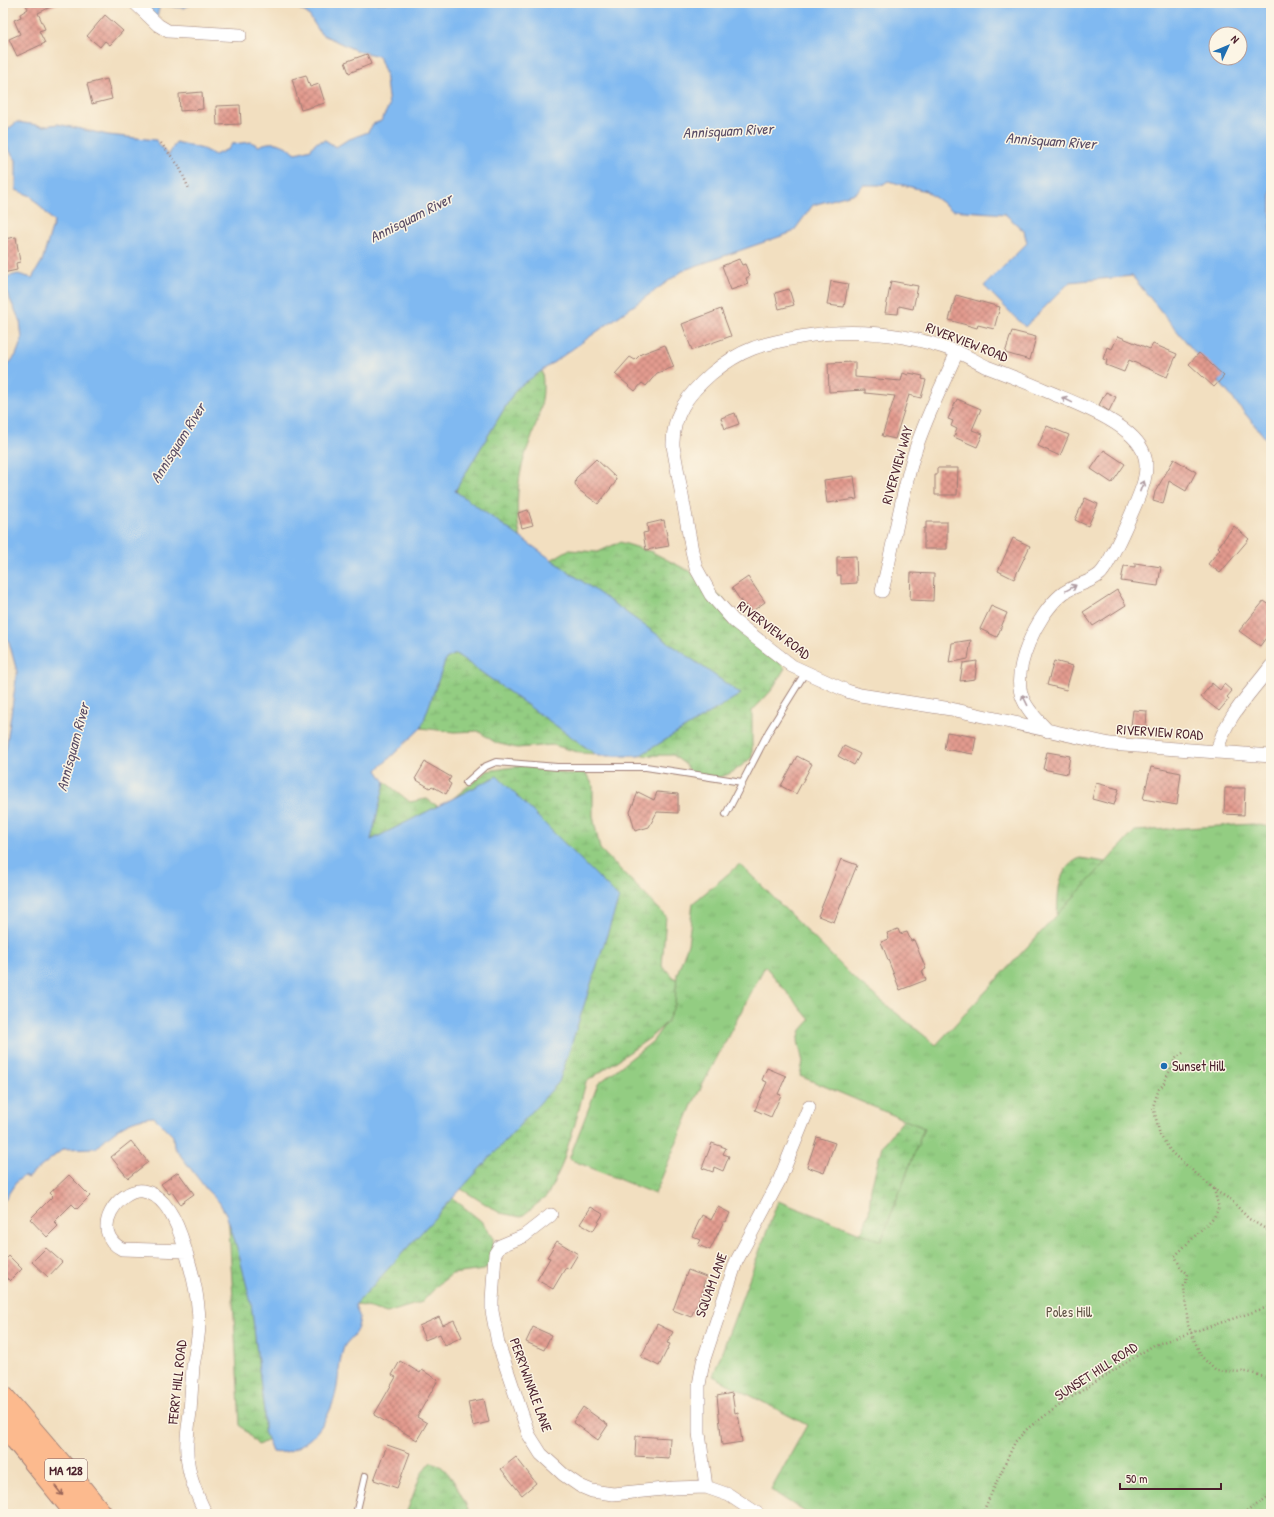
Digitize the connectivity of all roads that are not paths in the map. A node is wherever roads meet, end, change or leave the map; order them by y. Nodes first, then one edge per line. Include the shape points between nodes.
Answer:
1 (135, 3) edge
2 (240, 35) dead end
3 (958, 352) junction
4 (882, 591) dead end
5 (1271, 666) edge
6 (805, 673) junction
7 (1048, 731) junction
8 (1217, 752) junction
9 (1271, 756) edge
10 (742, 782) junction
11 (466, 783) dead end
12 (726, 814) dead end
13 (809, 1107) dead end
14 (551, 1215) dead end
15 (186, 1251) junction
16 (3, 1397) edge
17 (17, 1430) edge
18 (365, 1476) dead end
19 (706, 1487) junction
20 (77, 1514) edge
21 (101, 1514) edge
22 (206, 1514) edge
23 (356, 1514) edge
24 (758, 1514) edge

1 - 2 street via 168,31
3 - 4 street, RIVERVIEW WAY via 930,408 916,448
3 - 6 street, RIVERVIEW ROAD via 913,339 878,333 818,334 775,341 742,352 714,372 699,384 677,417 673,446 696,568 711,595 734,622
7 -> 3 street, RIVERVIEW ROAD via 1028,707 1022,693 1021,676 1029,644 1045,611 1060,595 1069,588 1100,574 1107,564 1142,488 1145,478 1145,455 1130,434 1113,423
5 - 8 street via 1230,719
6 - 7 street, RIVERVIEW ROAD via 860,695 951,709
6 - 10 lane via 769,731
7 - 8 street, RIVERVIEW ROAD via 1110,744
8 - 9 street, RIVERVIEW ROAD
10 - 11 lane via 646,766 556,767 496,762 484,767
10 - 12 lane
13 - 19 street, SQUAM LANE via 779,1181 736,1262 703,1362 699,1385 699,1433
14 - 19 street, PERRYWINKLE LANE via 524,1236 500,1246 495,1254 492,1311 495,1329 529,1435 552,1466 573,1482 592,1491 613,1494
15 - 15 street, FERRY HILL ROAD via 122,1249 109,1239 106,1229 109,1215 114,1207 129,1195 143,1191 150,1194 161,1201 171,1216
15 - 22 street, FERRY HILL ROAD via 194,1279 199,1325 191,1383 187,1462
16 - 17 highway, MA 128
17 -> 20 highway, MA 128
17 - 21 highway, MA 128
18 - 23 lane
19 - 24 street, PERRYWINKLE LANE via 729,1495

